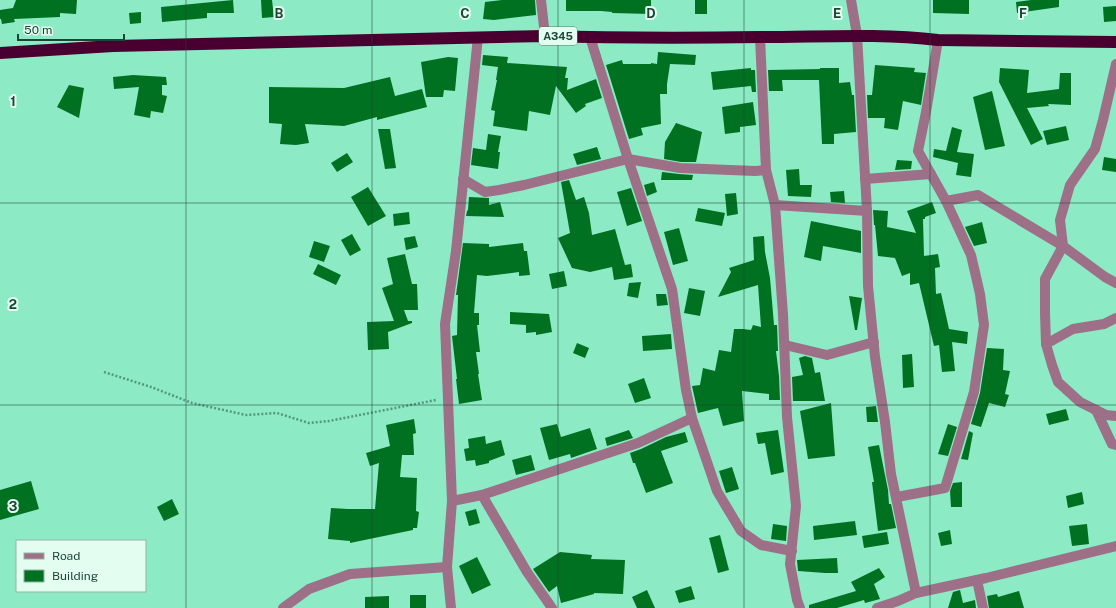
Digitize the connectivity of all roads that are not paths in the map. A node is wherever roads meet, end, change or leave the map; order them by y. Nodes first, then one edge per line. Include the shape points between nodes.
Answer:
1 (541, 0) edge
2 (851, 0) edge
3 (857, 35) junction
4 (545, 36) junction
5 (478, 37) junction
6 (590, 37) junction
7 (760, 37) junction
8 (938, 40) junction
9 (1116, 42) edge
10 (0, 53) edge
11 (1116, 64) edge
12 (628, 159) junction
13 (766, 170) junction
14 (931, 174) junction
15 (463, 179) junction
16 (865, 179) junction
17 (946, 201) junction
18 (774, 205) junction
19 (867, 211) junction
20 (1063, 246) junction
21 (1116, 283) edge
22 (1116, 318) edge
23 (874, 342) junction
24 (1046, 344) junction
25 (785, 345) junction
26 (1096, 410) junction
27 (1116, 416) edge
28 (692, 418) junction
29 (1116, 445) edge
30 (482, 495) junction
31 (897, 497) junction
32 (452, 501) junction
33 (1116, 546) edge
34 (792, 551) junction
35 (447, 567) junction
36 (977, 580) junction
37 (916, 593) junction
38 (899, 605) edge
39 (283, 608) edge
40 (451, 608) edge
41 (552, 608) edge
42 (800, 608) edge
43 (877, 608) edge
44 (983, 608) edge

1 - 4 street
2 - 3 street
3 - 7 highway, A345
3 - 8 highway, A345
3 - 16 street
4 - 5 highway, A345
4 - 6 highway, A345
5 - 10 highway, A345 via 113,46
5 - 15 street
6 - 7 highway, A345
6 - 12 street
7 - 13 street
8 - 9 highway, A345
8 - 14 street via 918,151
11 - 20 street via 1095,150 1070,185 1060,220
12 - 13 street via 680,168
12 - 15 street via 532,184 486,192
12 - 28 street via 672,289
13 - 18 street
14 - 16 street
14 - 17 street
15 - 32 street via 445,324
16 - 19 street
17 - 20 street via 978,195
17 - 31 street via 971,255 980,294 984,325 979,362 974,392 944,488
18 - 19 street
18 - 25 street
19 - 23 street via 868,286
20 - 21 street
20 - 24 street via 1045,279
22 - 24 street via 1104,324 1073,329
23 - 25 street via 827,355
23 - 31 street via 891,474
24 - 26 street via 1058,382 1080,402
25 - 34 street via 787,417 796,506
26 - 27 street
26 - 29 street via 1112,444
28 - 30 street via 638,442
28 - 34 street via 717,491 741,531 761,545
30 - 32 street
30 - 41 street via 527,572
31 - 37 street
32 - 35 street
33 - 36 street
34 - 42 street via 790,564
35 - 39 street via 350,574 309,588
35 - 40 street
36 - 37 street
36 - 44 street
37 - 38 street
38 - 43 street

